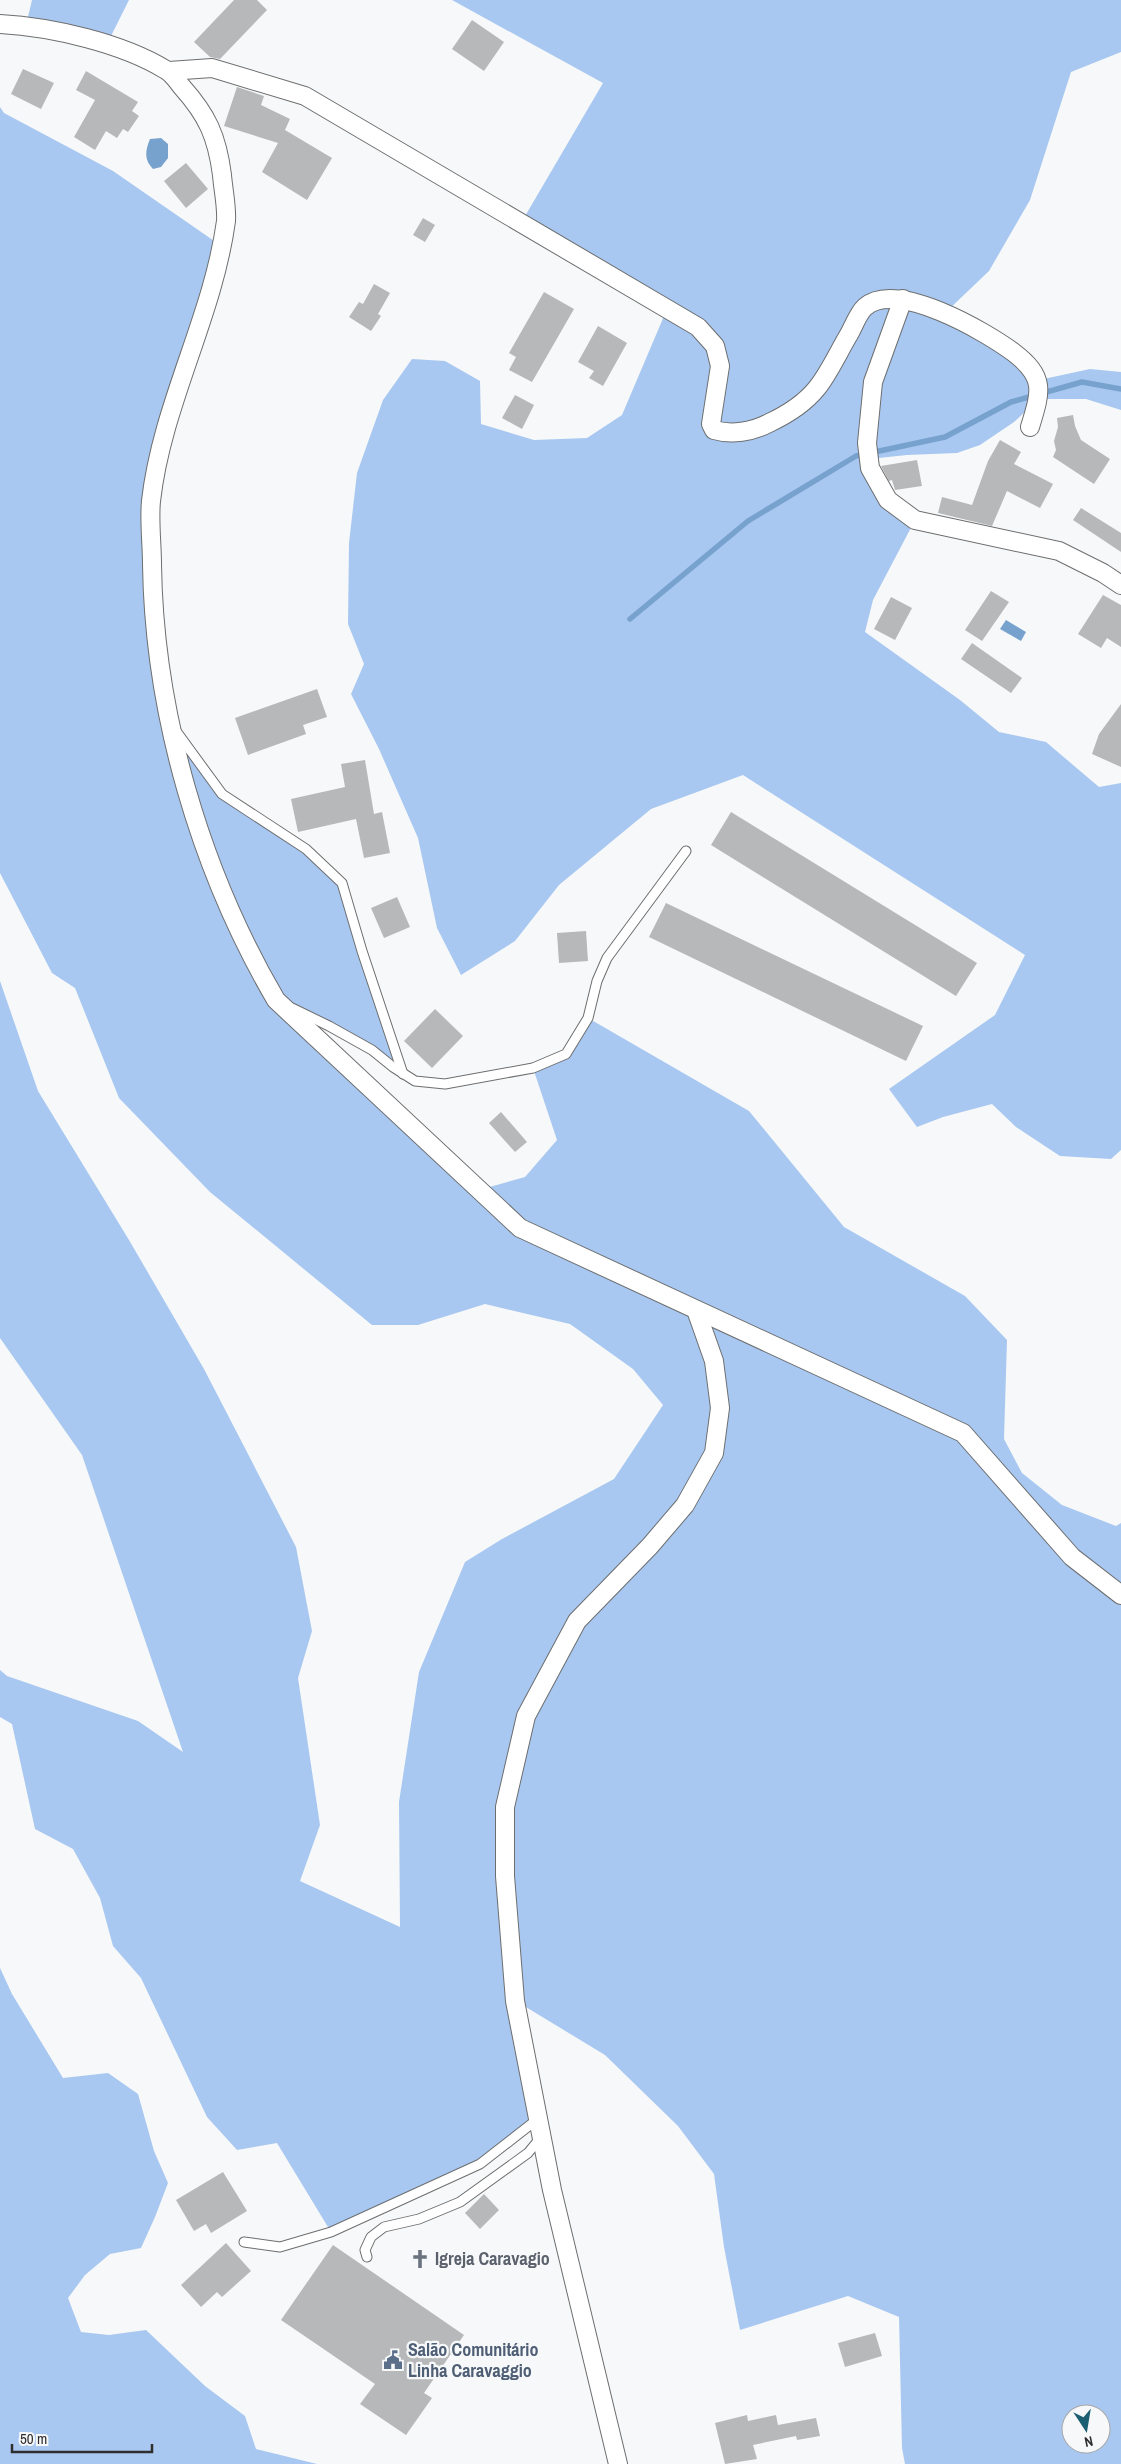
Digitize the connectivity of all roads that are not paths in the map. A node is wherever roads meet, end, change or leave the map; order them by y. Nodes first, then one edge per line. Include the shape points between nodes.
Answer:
1 (0, 24) edge
2 (168, 71) junction
3 (903, 299) junction
4 (1030, 427) dead end
5 (1121, 585) edge
6 (168, 718) junction
7 (686, 850) dead end
8 (276, 1000) junction
9 (403, 1074) junction
10 (696, 1310) junction
11 (1121, 1595) edge
12 (538, 2118) junction
13 (542, 2136) junction
14 (244, 2242) dead end
15 (367, 2257) dead end
16 (618, 2464) edge

1 - 2 street via 26,25 107,44
2 - 3 street via 212,68 305,96 698,327 715,346 720,366 711,424 714,430 724,433 757,429 787,414 817,389 865,307 884,298
2 - 6 street via 204,111 219,154 226,218 210,291 166,425 151,502 152,601
3 - 4 street via 944,313 995,339 1028,364 1039,380 1039,399
3 - 5 street via 873,382 867,443 870,468 888,500 915,520 1060,551
6 - 8 street via 206,850 252,958
6 - 9 lane via 222,794 306,849 342,883
7 - 9 lane via 607,958 597,981 588,1018 566,1054 533,1068 445,1084 415,1081
8 - 9 lane via 372,1050
8 - 10 street via 520,1228
10 - 11 street via 963,1433 1072,1557
10 - 12 street via 715,1371 720,1408 714,1453 685,1504 650,1546 577,1621 526,1716 505,1807 505,1876 515,2001
12 - 13 street
12 - 14 lane via 480,2164 331,2232 280,2247
13 - 15 lane via 528,2153 460,2202 419,2219 384,2227 371,2237 365,2250
13 - 16 street

